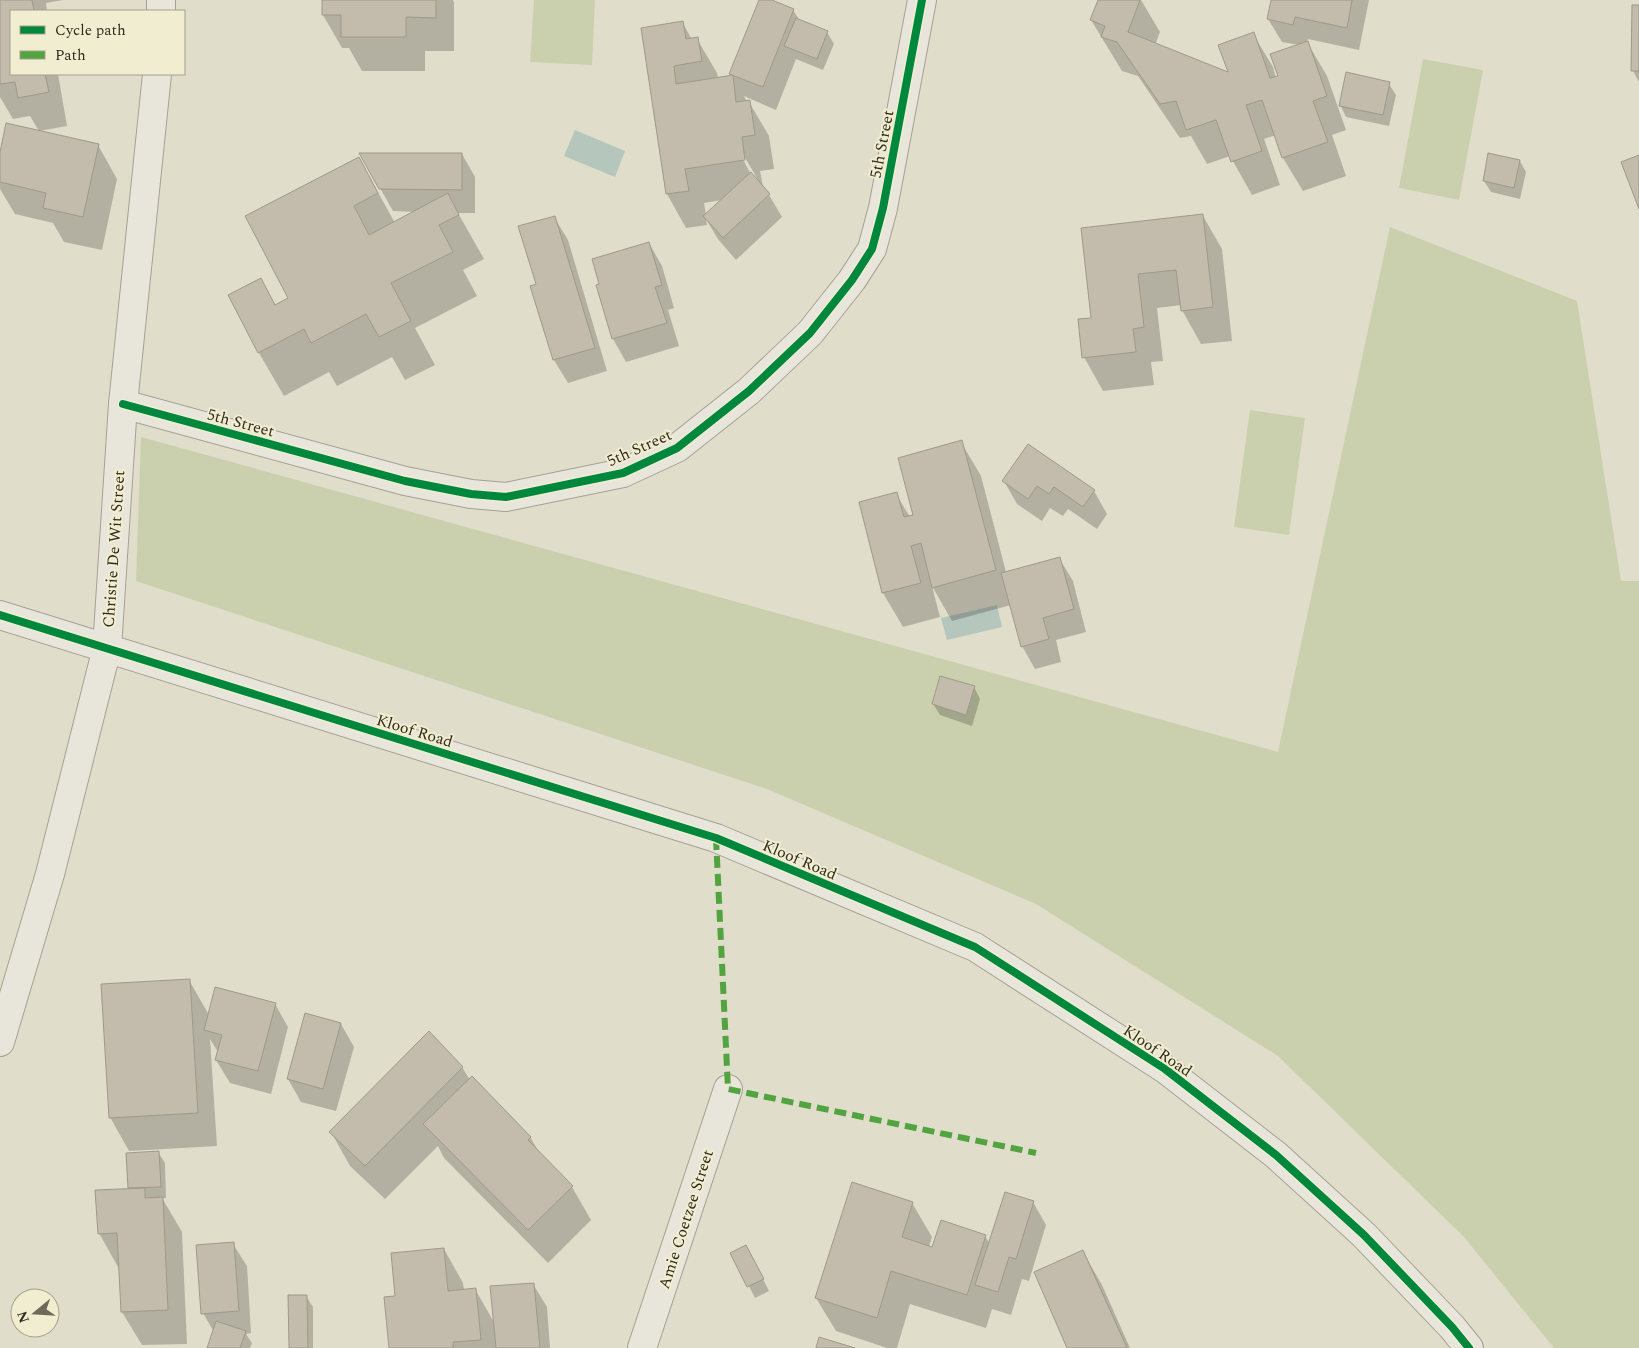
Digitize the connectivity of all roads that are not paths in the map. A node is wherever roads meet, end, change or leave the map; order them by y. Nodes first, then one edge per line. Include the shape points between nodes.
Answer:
1 (922, 0) edge
2 (157, 75) edge
3 (123, 404) junction
4 (0, 615) edge
5 (107, 648) junction
6 (0, 1042) edge
7 (728, 1089) dead end
8 (642, 1348) edge
9 (1469, 1348) edge

1 - 3 street, 5th Street via 883,208 872,249 810,333 750,391 677,448 623,473 506,497 471,494 405,481
2 - 3 street, Christie De Wit Street
3 - 5 street, Christie De Wit Street
4 - 5 street, Kloof Road
5 - 6 street, Christie De Wit Street via 50,874
5 - 9 street, Kloof Road via 716,838 975,947 1165,1069 1276,1154 1364,1235
7 - 8 street, Amie Coetzee Street

